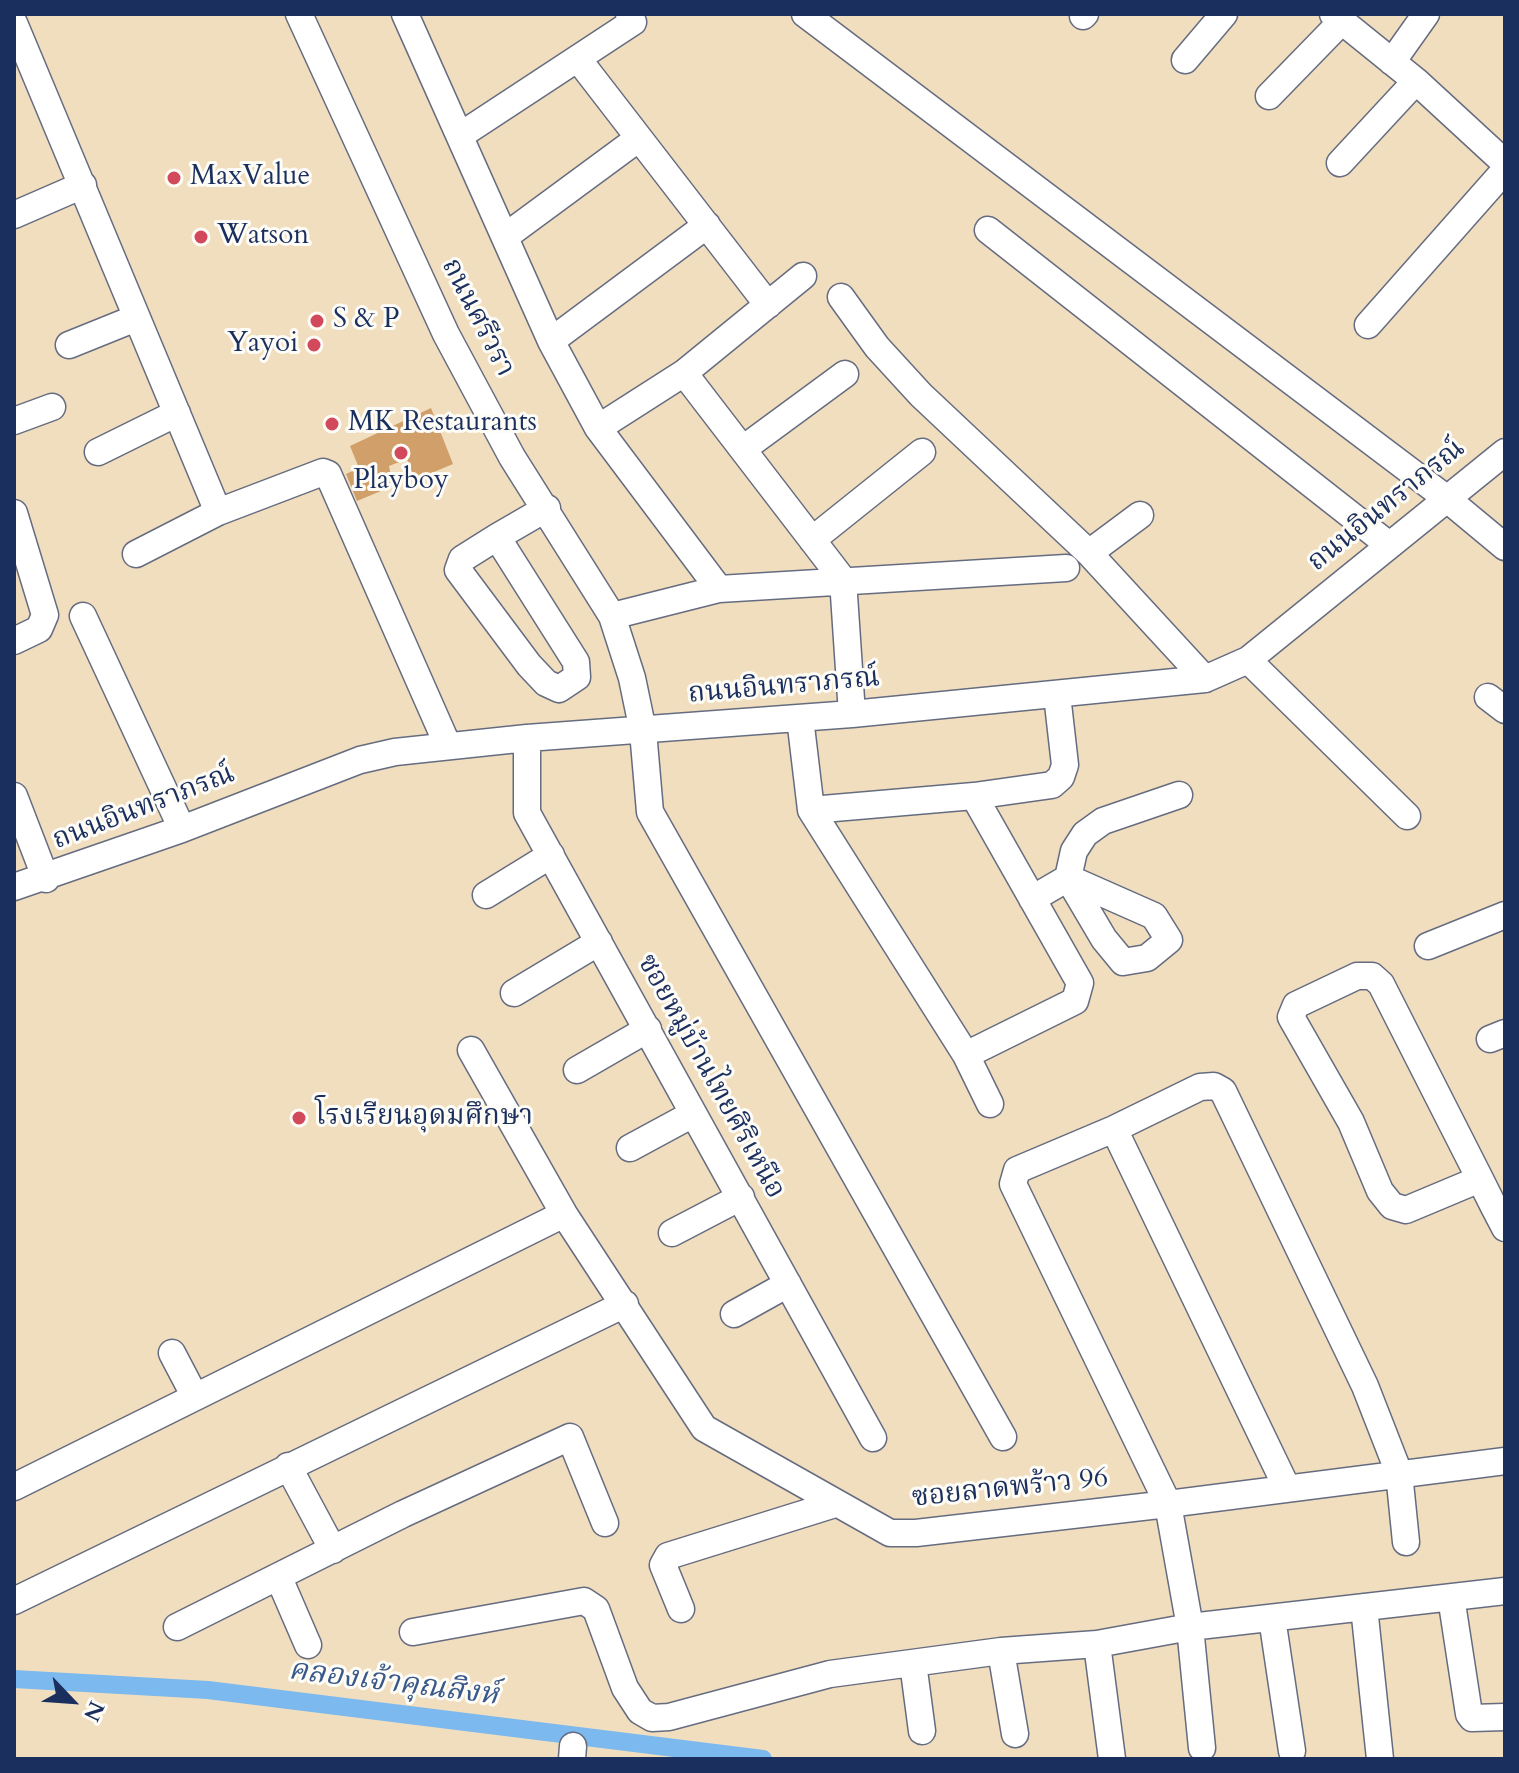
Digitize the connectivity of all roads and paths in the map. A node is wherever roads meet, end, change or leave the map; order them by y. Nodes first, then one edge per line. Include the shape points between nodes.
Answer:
1 (299, 14) edge
2 (405, 14) edge
3 (629, 14) edge
4 (805, 14) edge
5 (1224, 14) edge
6 (1426, 14) edge
7 (1337, 18) edge
8 (14, 23) edge
9 (20, 54) edge
10 (578, 59) junction
11 (1185, 60) dead end
12 (1392, 62) junction
13 (1416, 81) junction
14 (1269, 96) dead end
15 (461, 135) junction
16 (639, 138) junction
17 (1340, 163) dead end
18 (1505, 163) edge
19 (1505, 170) edge
20 (83, 185) junction
21 (14, 215) edge
22 (707, 225) junction
23 (988, 230) dead end
24 (506, 236) junction
25 (803, 276) dead end
26 (841, 297) dead end
27 (768, 305) junction
28 (136, 318) junction
29 (1368, 325) dead end
30 (551, 341) junction
31 (69, 345) dead end
32 (684, 373) junction
33 (845, 374) dead end
34 (52, 407) dead end
35 (177, 413) junction
36 (14, 421) edge
37 (598, 428) junction
38 (743, 449) junction
39 (98, 452) dead end
40 (922, 452) dead end
41 (1505, 452) edge
42 (1446, 498) junction
43 (547, 508) junction
44 (218, 512) junction
45 (14, 513) edge
46 (1140, 515) dead end
47 (497, 537) junction
48 (812, 540) junction
49 (1389, 545) junction
50 (1505, 547) edge
51 (1089, 553) junction
52 (136, 554) dead end
53 (1066, 568) dead end
54 (843, 580) junction
55 (719, 589) junction
56 (83, 616) dead end
57 (612, 616) junction
58 (14, 641) edge
59 (1248, 660) junction
60 (1205, 679) junction
61 (1057, 695) junction
62 (852, 714) junction
63 (800, 718) junction
64 (643, 731) junction
65 (527, 738) junction
66 (448, 746) junction
67 (1179, 795) dead end
68 (14, 796) edge
69 (974, 796) junction
70 (811, 810) junction
71 (1407, 816) dead end
72 (182, 829) junction
73 (551, 855) junction
74 (46, 879) junction
75 (14, 887) edge
76 (486, 895) dead end
77 (1032, 899) junction
78 (1505, 915) edge
79 (599, 942) junction
80 (1428, 946) dead end
81 (514, 993) dead end
82 (648, 1029) junction
83 (471, 1050) dead end
84 (966, 1055) junction
85 (577, 1070) dead end
86 (990, 1104) dead end
87 (691, 1115) junction
88 (1114, 1129) junction
89 (630, 1148) dead end
90 (1480, 1179) junction
91 (741, 1197) junction
92 (1501, 1212) edge
93 (564, 1214) junction
94 (672, 1233) dead end
95 (788, 1284) junction
96 (625, 1304) junction
97 (734, 1314) dead end
98 (172, 1353) dead end
99 (194, 1395) junction
100 (1003, 1437) dead end
101 (873, 1438) dead end
102 (1505, 1461) edge
103 (288, 1466) junction
104 (1399, 1473) junction
105 (1286, 1486) junction
106 (14, 1487) edge
107 (835, 1504) junction
108 (1168, 1504) junction
109 (605, 1523) dead end
110 (1406, 1542) dead end
111 (333, 1550) junction
112 (279, 1578) junction
113 (1505, 1591) edge
114 (1451, 1597) junction
115 (14, 1601) edge
116 (1364, 1607) junction
117 (681, 1609) dead end
118 (1272, 1618) junction
119 (177, 1627) dead end
120 (1190, 1627) junction
121 (413, 1632) dead end
122 (1097, 1644) junction
123 (308, 1645) dead end
124 (1001, 1651) junction
125 (913, 1663) junction
126 (1505, 1717) edge
127 (922, 1731) dead end
128 (1015, 1734) dead end
129 (1202, 1748) dead end
130 (1292, 1751) dead end
131 (1112, 1759) edge
132 (1380, 1759) edge

1 - 43 street, ถนนศรีวรา via 446,334 512,457
2 - 15 street
3 - 10 street via 633,22
4 - 42 street
5 - 11 street
6 - 12 street
7 - 12 street
7 - 14 street
8 - 9 street
9 - 20 street
10 - 15 street
10 - 16 street
12 - 13 street
13 - 17 street
13 - 18 street
15 - 24 street
16 - 22 street
16 - 24 street
19 - 29 street
20 - 21 street
20 - 28 street
22 - 27 street
22 - 30 street
23 - 49 street
24 - 30 street
25 - 27 street
26 - 51 street via 921,395
27 - 32 street
28 - 31 street
28 - 35 street
30 - 37 street
32 - 37 street
32 - 38 street
33 - 38 street
34 - 36 street
35 - 39 street
35 - 44 street
37 - 55 street
38 - 48 street
40 - 48 street
41 - 42 street, ถนนอินทราภรณ์
42 - 49 street, ถนนอินทราภรณ์
42 - 50 street
43 - 47 street
43 - 57 street, ถนนศรีวรา
44 - 52 street
44 - 66 street via 323,472 332,477
45 - 58 street via 45,615 39,629
46 - 51 street
47 - 47 street via 462,559 458,570 529,665 559,689 577,677 576,662
48 - 54 street
49 - 59 street, ถนนอินทราภรณ์
51 - 60 street
53 - 54 street
54 - 55 street
54 - 62 street
55 - 57 street
56 - 72 street
57 - 64 street, ถนนศรีวรา
59 - 60 street, ถนนอินทราภรณ์
59 - 71 street
60 - 61 street, ถนนอินทราภรณ์
61 - 62 street, ถนนอินทราภรณ์
61 - 69 street via 1065,765 1061,777 1052,785
62 - 63 street, ถนนอินทราภรณ์
63 - 64 street, ถนนอินทราภรณ์
63 - 70 street
64 - 65 street, ถนนอินทราภรณ์
64 - 100 street, ถนนศรีวรา via 650,812
65 - 66 street, ถนนอินทราภรณ์
65 - 73 street, ซอยหมู่บ้านไทยศิริเหนือ via 527,813
66 - 72 street, ถนนอินทราภรณ์ via 360,760
67 - 77 street via 1103,821 1074,851 1068,878
68 - 74 street
69 - 70 street
69 - 77 street
70 - 84 street
72 - 74 street, ถนนอินทราภรณ์
73 - 76 street
73 - 79 street, ซอยหมู่บ้านไทยศิริเหนือ
74 - 75 street, ถนนอินทราภรณ์
77 - 84 street via 1080,983 1080,993 1075,1001
78 - 80 street
79 - 81 street
79 - 82 street, ซอยหมู่บ้านไทยศิริเหนือ
82 - 85 street
82 - 87 street, ซอยหมู่บ้านไทยศิริเหนือ
83 - 93 street, ซอยลาดพร้าว 96
84 - 86 street
87 - 89 street
87 - 91 street, ซอยหมู่บ้านไทยศิริเหนือ
88 - 104 street via 1200,1087 1223,1091 1365,1386
88 - 105 street
88 - 108 street via 1017,1170 1013,1184
90 - 90 street via 1381,984 1372,976 1357,976 1296,1005 1291,1017 1392,1206 1406,1210
90 - 92 street
91 - 94 street
91 - 95 street, ซอยหมู่บ้านไทยศิริเหนือ
93 - 96 street, ซอยลาดพร้าว 96
93 - 99 street
95 - 97 street
95 - 101 street, ซอยหมู่บ้านไทยศิริเหนือ
96 - 103 street
96 - 107 street, ซอยลาดพร้าว 96 via 704,1428
98 - 99 street
99 - 106 street
102 - 104 street, ซอยลาดพร้าว 96
103 - 111 street
103 - 115 street
104 - 105 street, ซอยลาดพร้าว 96
104 - 110 street
105 - 108 street, ซอยลาดพร้าว 96
107 - 108 street, ซอยลาดพร้าว 96 via 890,1533
107 - 117 street via 668,1556 663,1565
108 - 120 street
109 - 111 street via 570,1437
111 - 112 street
112 - 119 street
112 - 123 street
113 - 114 street
114 - 116 street
114 - 126 street via 1469,1714
116 - 118 street
116 - 132 street
118 - 120 street
118 - 130 street
120 - 122 street
120 - 129 street
121 - 125 street via 584,1601 596,1609 625,1688 640,1711 652,1718 830,1674
122 - 124 street
122 - 131 street
124 - 125 street
124 - 128 street
125 - 127 street

